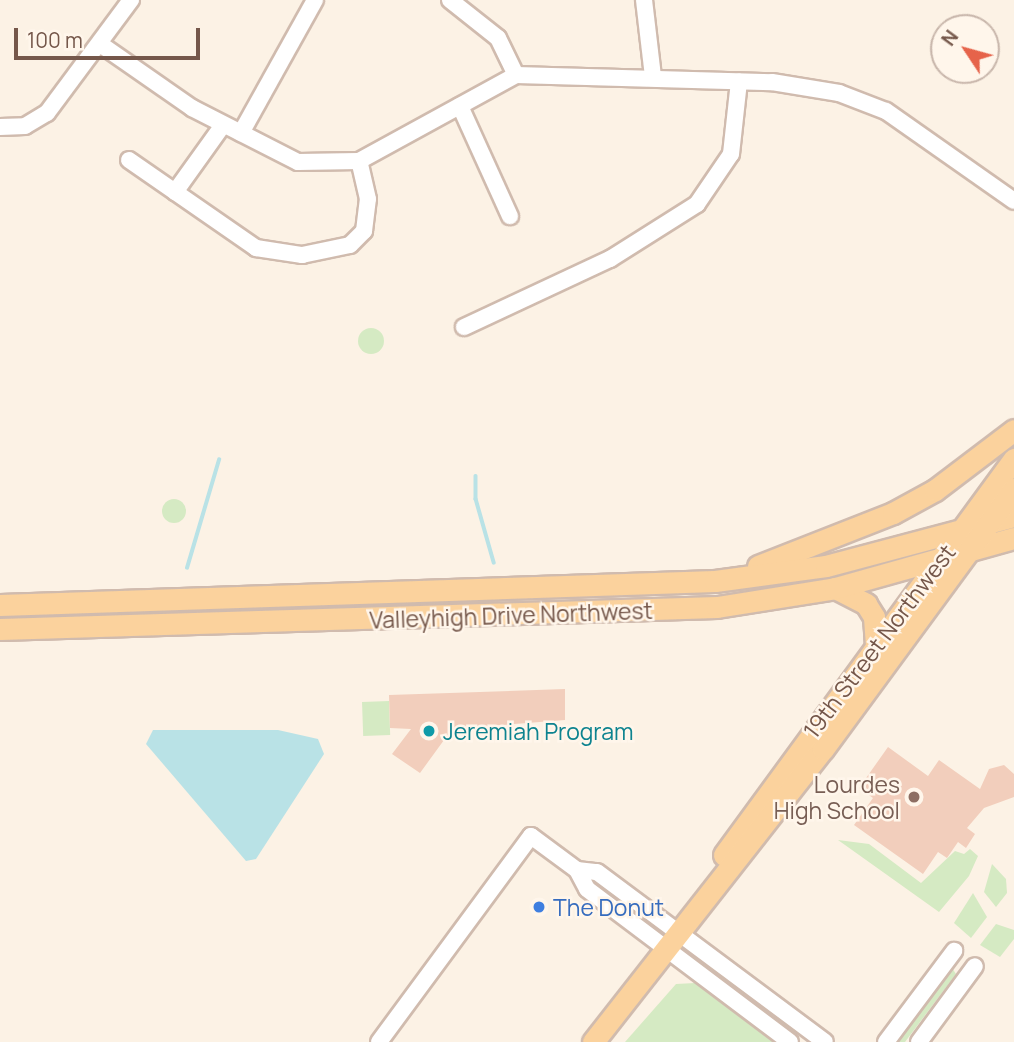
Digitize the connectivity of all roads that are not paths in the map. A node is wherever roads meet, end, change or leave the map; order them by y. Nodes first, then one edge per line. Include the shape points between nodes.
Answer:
1 (131, 0) edge
2 (316, 0) edge
3 (450, 0) edge
4 (644, 0) edge
5 (100, 44) junction
6 (516, 75) junction
7 (653, 77) junction
8 (739, 81) junction
9 (460, 106) junction
10 (223, 125) junction
11 (8, 128) edge
12 (242, 133) junction
13 (129, 160) dead end
14 (359, 161) junction
15 (175, 192) junction
16 (1014, 201) edge
17 (509, 216) dead end
18 (464, 327) dead end
19 (1014, 430) edge
20 (1014, 459) edge
21 (1014, 489) edge
22 (1014, 516) edge
23 (988, 523) junction
24 (1014, 538) edge
25 (963, 543) junction
26 (936, 562) junction
27 (715, 581) junction
28 (835, 588) junction
29 (0, 605) edge
30 (0, 629) edge
31 (876, 643) junction
32 (670, 938) junction
33 (954, 951) dead end
34 (975, 966) dead end
35 (379, 1042) edge
36 (593, 1042) edge
37 (790, 1042) edge
38 (825, 1042) edge
39 (886, 1042) edge
40 (919, 1042) edge

1 - 5 street
2 - 12 street
3 - 6 street via 498,38
4 - 7 street
5 - 10 street
5 - 11 street via 47,113
6 - 7 street
6 - 9 street
7 - 8 street
8 - 16 street via 800,84 874,106
8 - 18 street via 731,154 697,204 610,259
9 - 14 street
9 - 17 street
10 - 12 street
10 - 15 street
12 - 14 street via 298,162
13 - 15 street
14 - 15 street via 368,222 356,241 333,251 283,254 256,248
19 - 27 main road via 935,490 893,513
20 - 25 main road, 19th Street Northwest
21 - 23 main road
22 - 23 main road, Valleyhigh Drive Northwest
23 - 25 main road, Valleyhigh Drive Northwest
24 - 25 main road, Valleyhigh Drive Northwest
25 - 26 main road, 19th Street Northwest
25 - 27 main road, Valleyhigh Drive Northwest
25 - 32 main road, 19th Street Northwest via 729,872
26 - 28 main road, Valleyhigh Drive Northwest
26 - 31 main road, 19th Street Northwest
27 - 29 main road, Valleyhigh Drive Northwest
28 - 30 main road, Valleyhigh Drive Northwest via 681,610
28 - 31 main road via 866,604 874,617
31 - 32 main road, 19th Street Northwest
32 - 35 street via 597,872 577,870 531,836
32 - 36 main road, 19th Street Northwest
32 - 37 street
32 - 38 street
33 - 39 street
34 - 40 street

